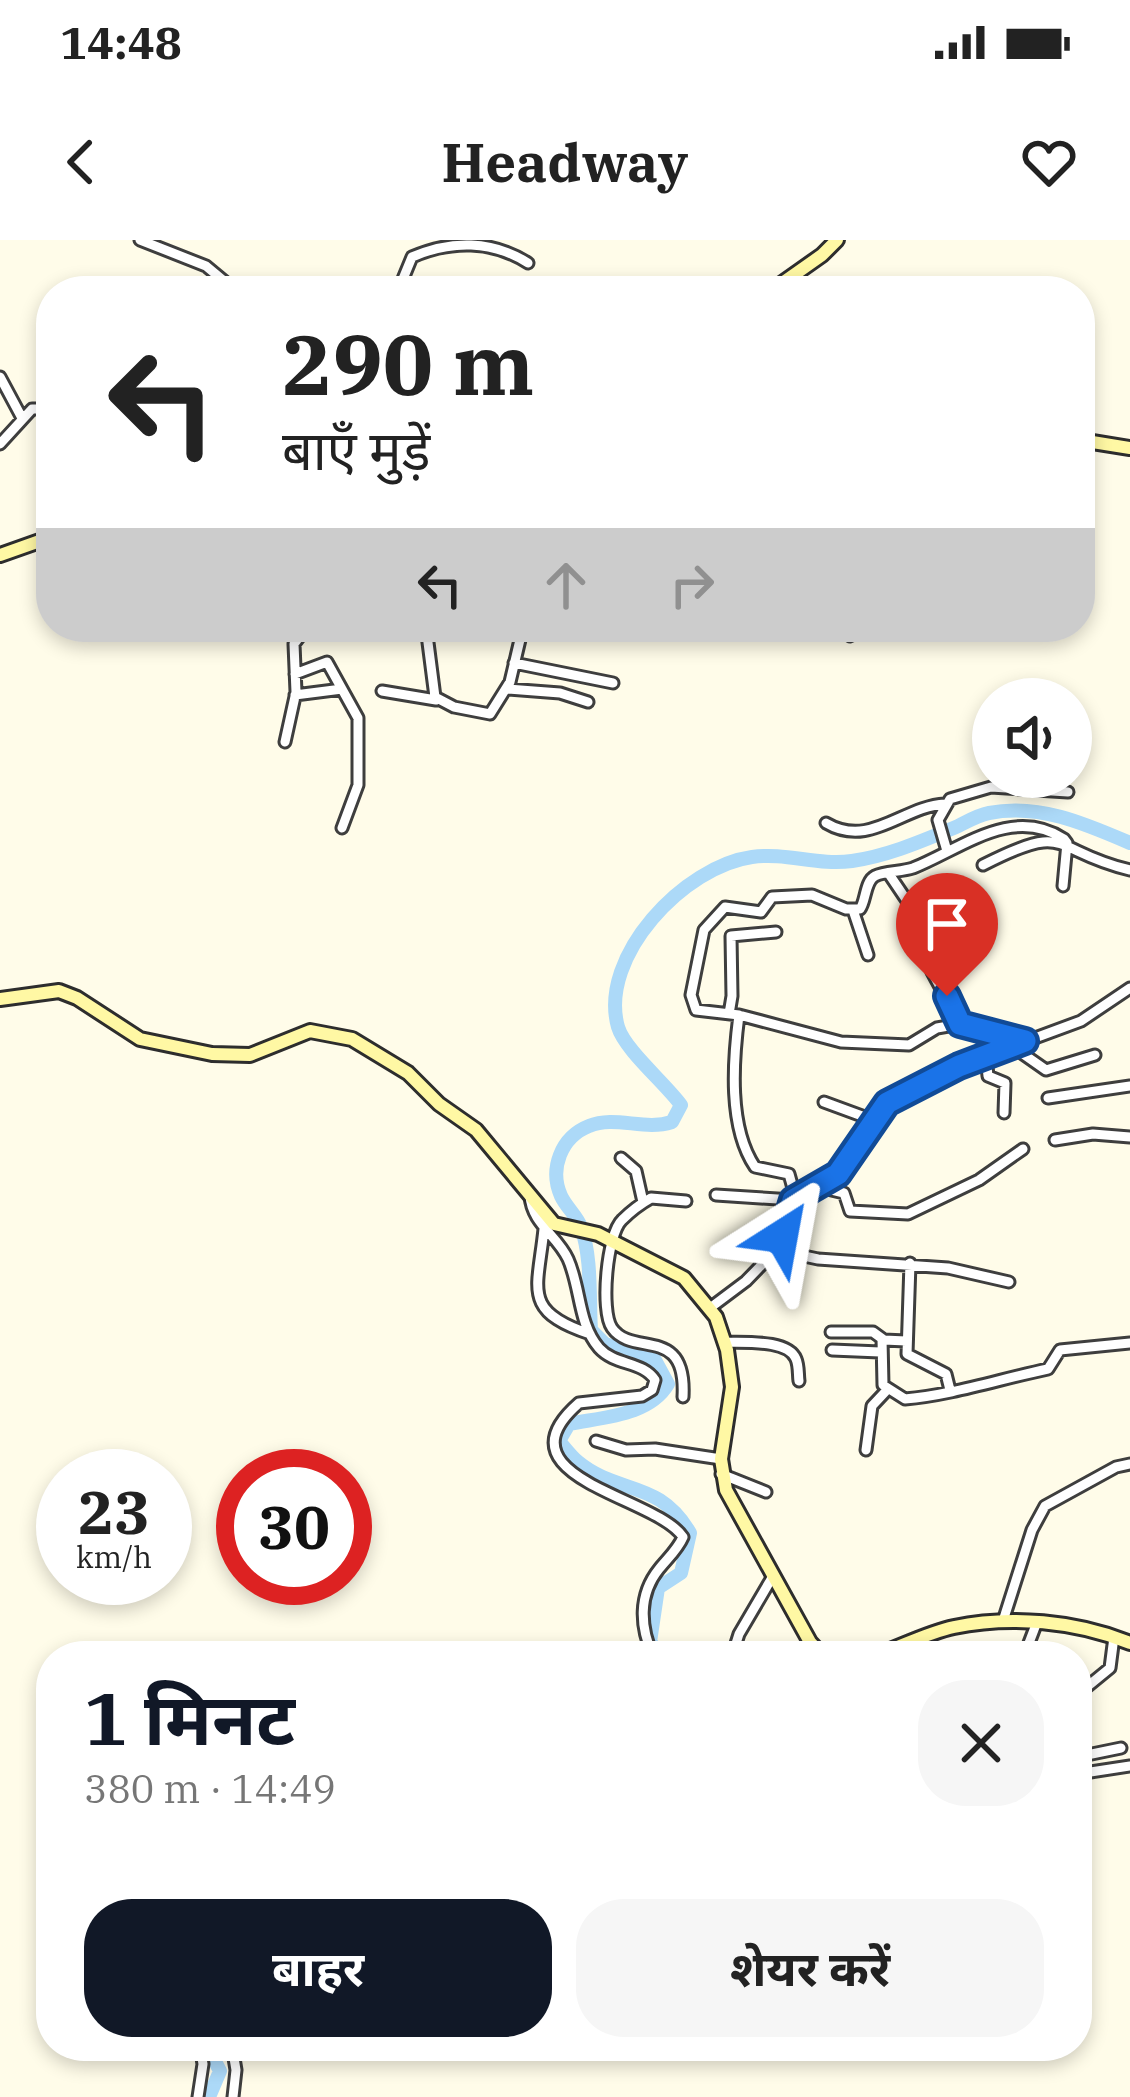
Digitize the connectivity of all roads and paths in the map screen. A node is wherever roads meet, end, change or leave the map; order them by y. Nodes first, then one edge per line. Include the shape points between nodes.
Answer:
1 (140, 240) edge
2 (837, 240) edge
3 (443, 243) edge
4 (528, 263) dead end
5 (218, 276) edge
6 (404, 276) edge
7 (793, 276) edge
8 (0, 377) edge
9 (36, 409) edge
10 (22, 418) junction
11 (1095, 442) edge
12 (0, 444) edge
13 (1130, 448) edge
14 (36, 542) edge
15 (0, 555) edge
16 (295, 642) edge
17 (427, 642) edge
18 (519, 642) edge
19 (514, 663) junction
20 (296, 674) junction
21 (613, 683) dead end
22 (342, 689) junction
23 (507, 689) junction
24 (382, 692) dead end
25 (295, 695) junction
26 (440, 701) junction
27 (588, 702) dead end
28 (285, 742) dead end
29 (972, 792) edge
30 (945, 804) junction
31 (826, 823) dead end
32 (342, 828) dead end
33 (1066, 843) junction
34 (946, 846) junction
35 (983, 865) dead end
36 (1130, 870) edge
37 (889, 874) junction
38 (1063, 886) dead end
39 (853, 910) junction
40 (776, 932) dead end
41 (868, 955) dead end
42 (1130, 988) edge
43 (0, 999) edge
44 (734, 1015) junction
45 (960, 1024) junction
46 (1025, 1041) junction
47 (1013, 1047) junction
48 (1095, 1055) dead end
49 (986, 1057) junction
50 (1130, 1086) edge
51 (1048, 1098) dead end
52 (824, 1102) dead end
53 (1004, 1113) dead end
54 (873, 1120) junction
55 (1130, 1137) edge
56 (1055, 1140) dead end
57 (1023, 1149) dead end
58 (621, 1158) dead end
59 (819, 1187) junction
60 (530, 1192) junction
61 (716, 1195) dead end
62 (794, 1199) junction
63 (686, 1201) dead end
64 (643, 1202) junction
65 (544, 1229) junction
66 (612, 1242) junction
67 (776, 1250) junction
68 (910, 1263) junction
69 (1009, 1282) dead end
70 (710, 1308) junction
71 (831, 1332) dead end
72 (590, 1334) junction
73 (881, 1339) junction
74 (905, 1341) junction
75 (725, 1342) junction
76 (1130, 1343) edge
77 (832, 1350) dead end
78 (880, 1352) junction
79 (799, 1381) dead end
80 (887, 1390) junction
81 (950, 1390) junction
82 (683, 1397) dead end
83 (596, 1441) dead end
84 (866, 1450) dead end
85 (1130, 1464) edge
86 (721, 1466) junction
87 (766, 1492) dead end
88 (775, 1574) junction
89 (1003, 1621) junction
90 (1037, 1622) junction
91 (1114, 1637) junction
92 (648, 1641) edge
93 (737, 1641) edge
94 (809, 1641) edge
95 (914, 1641) edge
96 (1030, 1641) edge
97 (1130, 1642) edge
98 (1092, 1683) edge
99 (1121, 1748) dead end
100 (1092, 1752) edge
101 (1130, 1766) edge
102 (1092, 1772) edge
103 (202, 2061) edge
104 (234, 2061) edge
105 (198, 2097) edge
106 (233, 2097) edge

1 - 5 street
2 - 7 main road
3 - 4 street via 500,246
3 - 6 street via 412,257
8 - 10 street
9 - 10 street
10 - 12 street
11 - 13 main road
14 - 15 main road
16 - 20 street
17 - 26 street
18 - 19 street
19 - 21 street
19 - 23 street
20 - 22 street via 327,662
20 - 25 street
22 - 25 street
22 - 32 street via 357,712 360,764
23 - 26 street via 490,714
23 - 27 street
24 - 26 street
25 - 28 street
29 - 30 street
30 - 31 street via 872,831
30 - 34 street via 938,825
33 - 34 street via 1043,829 1011,826
33 - 35 street via 1030,841
33 - 36 street
33 - 38 street
34 - 37 street
37 - 39 street via 873,877 863,908
37 - 45 street via 920,920 932,972
39 - 41 street
39 - 44 street via 802,894 769,898 761,912 724,907 704,929 692,994 696,1010
40 - 44 street via 731,936
42 - 46 street via 1081,1021
43 - 60 main road via 59,991 140,1039 212,1054 250,1055 310,1031 352,1039 476,1130
44 - 45 street via 866,1044 913,1045
44 - 62 street via 747,1152 755,1167 789,1174
45 - 46 street
46 - 47 street
47 - 48 street via 1046,1070
47 - 49 street
49 - 53 street via 988,1076 1005,1083
49 - 54 street via 899,1096
50 - 51 street
52 - 54 street
54 - 59 street via 838,1174
55 - 56 street
57 - 59 street via 980,1180 904,1215 850,1211 844,1193
58 - 64 street via 636,1172
59 - 62 street
60 - 65 street
60 - 66 main road via 554,1224
61 - 62 street
62 - 67 street
63 - 64 street
64 - 66 street via 620,1221
65 - 72 street via 578,1279
65 - 72 street via 536,1279 545,1310
66 - 70 main road via 684,1277
66 - 82 street via 612,1329 672,1355
67 - 68 street
67 - 70 street
68 - 69 street
68 - 74 street
70 - 75 main road
71 - 73 street
72 - 92 street via 608,1357 655,1380 642,1396 579,1403 554,1440 561,1460 587,1483 667,1521 683,1537 646,1593
73 - 74 street
73 - 78 street
74 - 81 street via 908,1356 946,1374
75 - 79 street via 791,1352
75 - 86 main road via 732,1388
76 - 81 street via 1060,1350 1048,1369
77 - 78 street
78 - 80 street
80 - 81 street via 905,1400
80 - 84 street via 872,1406
83 - 86 street
85 - 89 street via 1045,1506
86 - 87 street
86 - 88 main road via 738,1516
88 - 93 street
88 - 94 main road
89 - 90 main road
89 - 95 main road
90 - 91 main road
90 - 96 street
91 - 97 main road
91 - 98 street via 1110,1668
99 - 100 street
101 - 102 street
103 - 105 street
104 - 106 street

